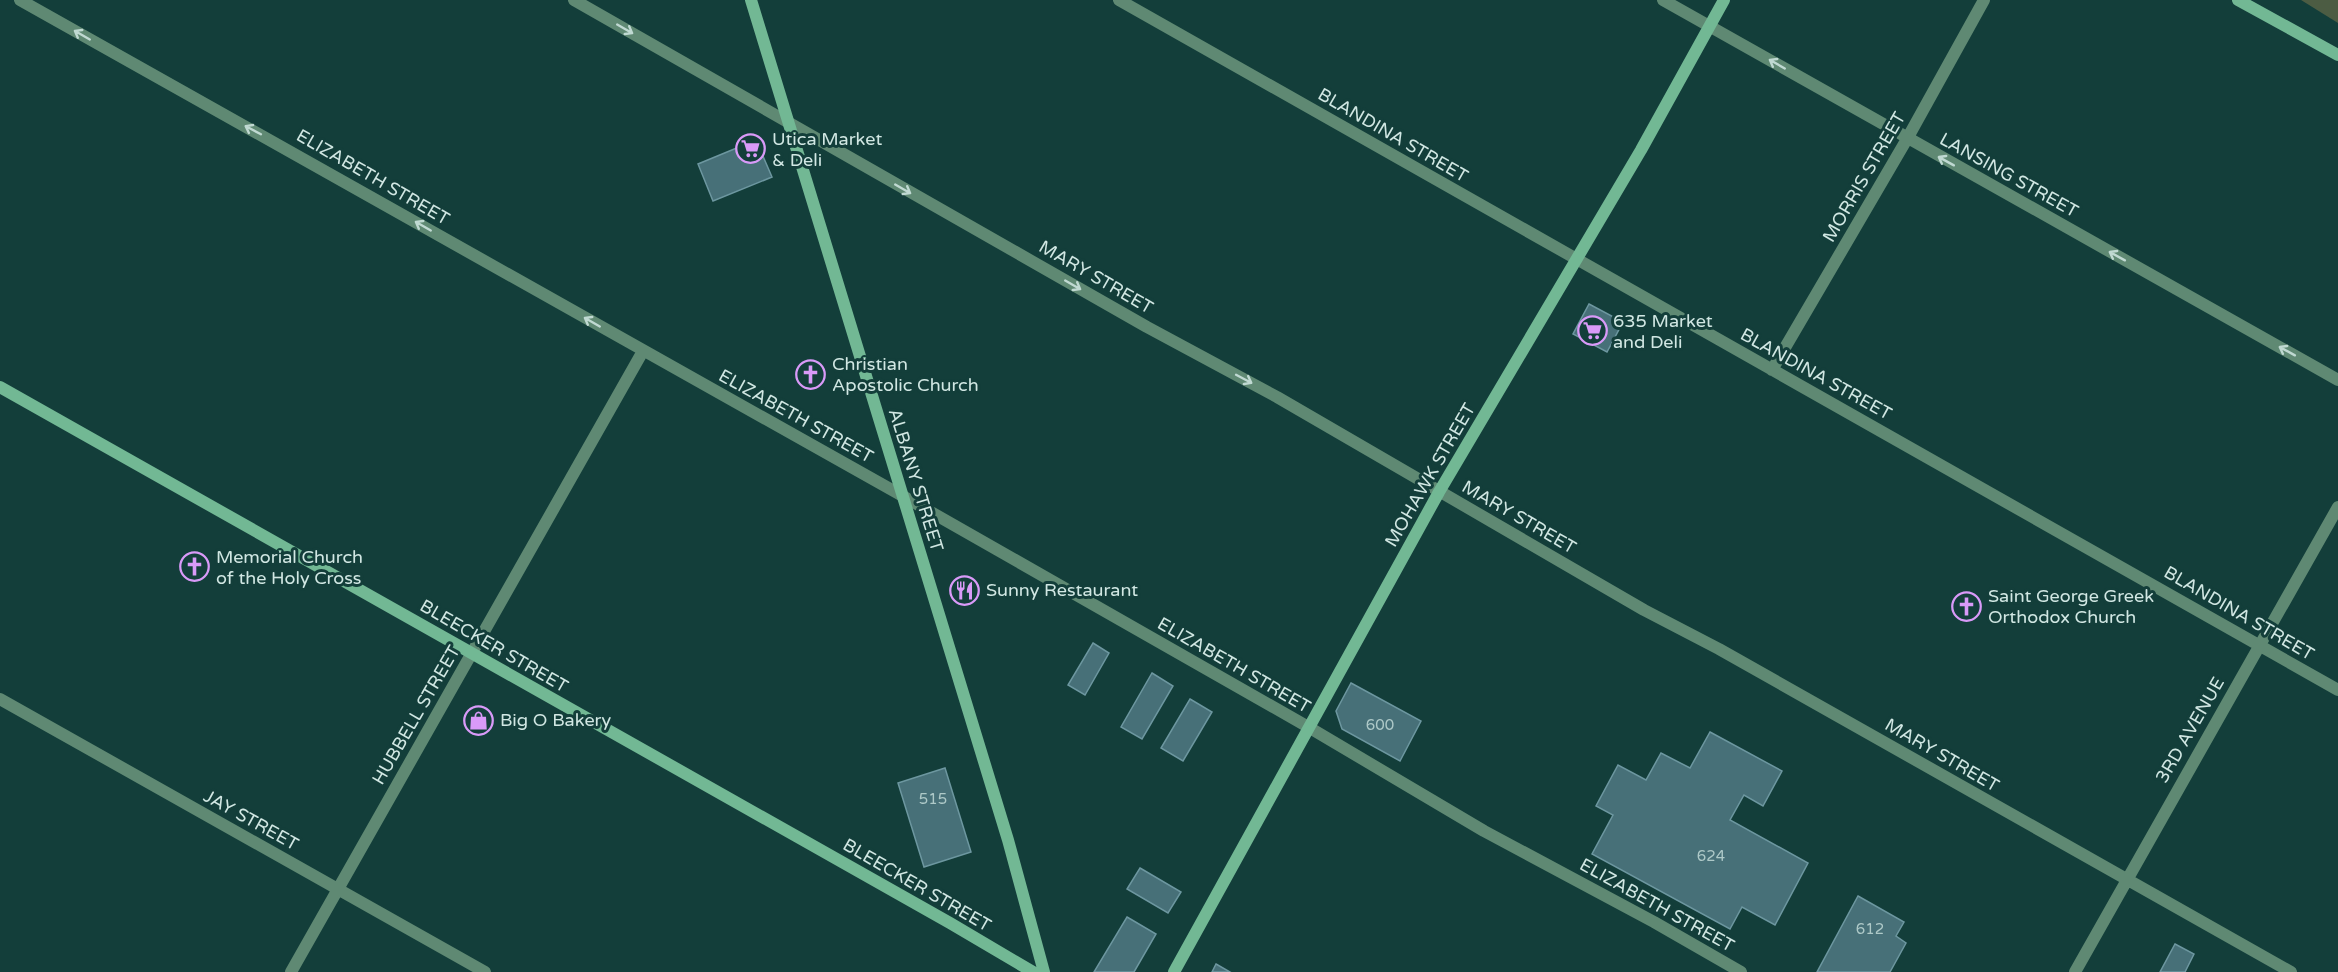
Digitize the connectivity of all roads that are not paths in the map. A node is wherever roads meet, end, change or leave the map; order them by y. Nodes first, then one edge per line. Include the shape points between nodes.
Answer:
1 (20, 0) edge
2 (574, 0) edge
3 (751, 0) edge
4 (1119, 0) edge
5 (1663, 0) edge
6 (1724, 0) edge
7 (1984, 0) edge
8 (2238, 0) edge
9 (1709, 26) junction
10 (2338, 55) edge
11 (789, 124) junction
12 (1907, 139) junction
13 (1575, 260) junction
14 (643, 351) junction
15 (1772, 370) junction
16 (2338, 380) edge
17 (0, 387) edge
18 (1439, 492) junction
19 (901, 495) junction
20 (2338, 507) edge
21 (2259, 645) junction
22 (472, 654) junction
23 (2338, 690) edge
24 (0, 699) edge
25 (1310, 729) junction
26 (2125, 880) junction
27 (338, 890) junction
28 (291, 972) edge
29 (485, 972) edge
30 (1033, 972) edge
31 (1044, 972) edge
32 (1174, 972) edge
33 (1741, 972) edge
34 (2074, 972) edge
35 (2291, 972) edge

14 -> 1 street, ELIZABETH STREET
2 -> 11 street, MARY STREET
3 - 11 street, ALBANY STREET
4 - 13 street, BLANDINA STREET
5 - 9 street, LANSING STREET
6 - 9 street, MOHAWK STREET
7 - 12 street, MORRIS STREET
8 - 10 street
12 -> 9 street, LANSING STREET
9 - 13 street, MOHAWK STREET
11 -> 18 street, MARY STREET
11 - 19 street, ALBANY STREET
12 - 15 street, MORRIS STREET
16 -> 12 street, LANSING STREET
13 - 15 street, BLANDINA STREET
13 - 18 street, MOHAWK STREET
14 - 19 street, ELIZABETH STREET
14 - 22 street, HUBBELL STREET
15 - 21 street, BLANDINA STREET
17 - 22 street, BLEECKER STREET
18 - 25 street, MOHAWK STREET
18 - 26 street, MARY STREET
19 - 25 street, ELIZABETH STREET
19 - 31 street, ALBANY STREET via 1008,840
20 - 21 street, 3RD AVENUE
21 - 23 street, BLANDINA STREET
21 - 26 street, 3RD AVENUE
22 - 27 street, HUBBELL STREET
22 - 30 street, BLEECKER STREET
24 - 27 street, JAY STREET
25 - 32 street, MOHAWK STREET
25 - 33 street, ELIZABETH STREET via 1484,831
26 - 34 street, 3RD AVENUE
26 - 35 street, MARY STREET
27 - 28 street, HUBBELL STREET
27 - 29 street, JAY STREET

